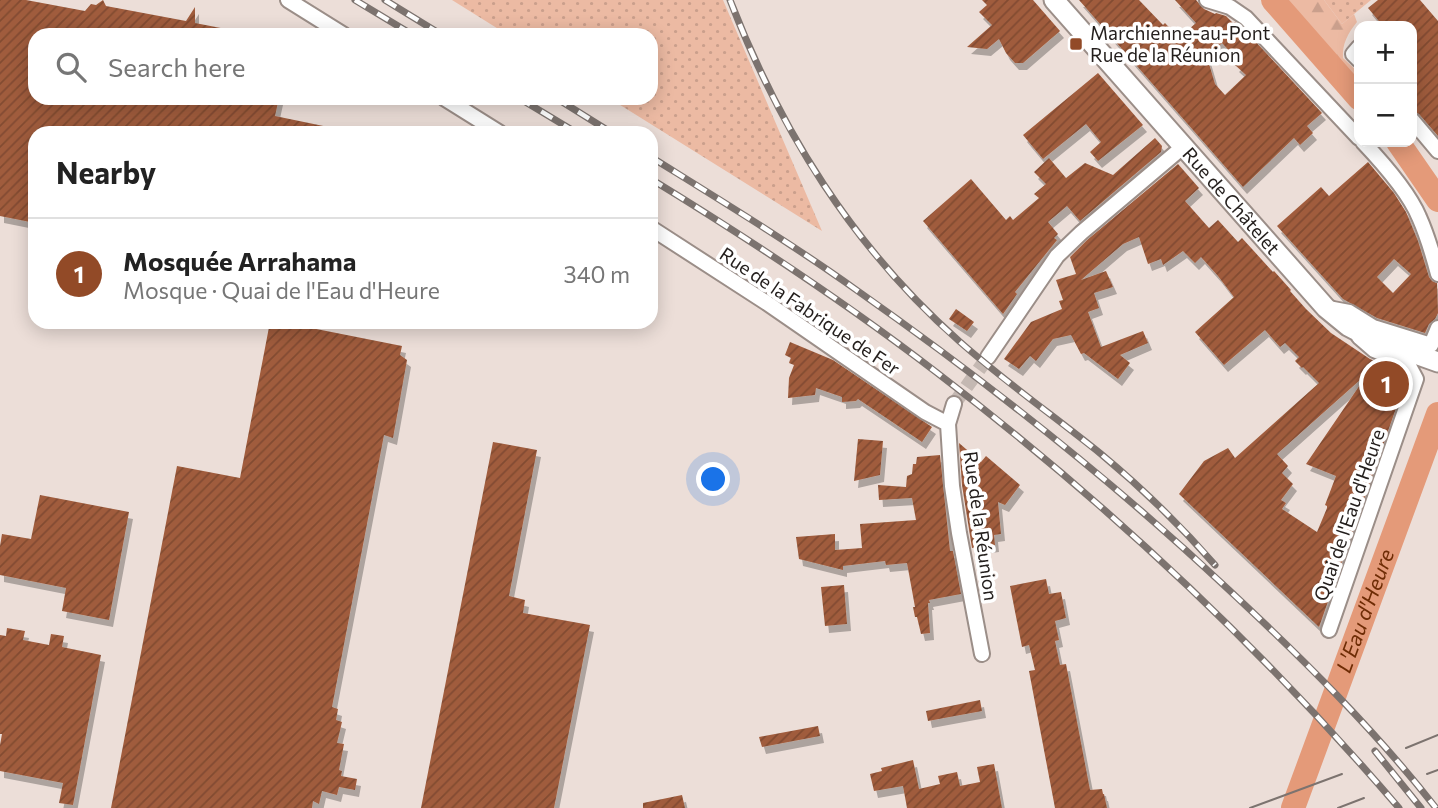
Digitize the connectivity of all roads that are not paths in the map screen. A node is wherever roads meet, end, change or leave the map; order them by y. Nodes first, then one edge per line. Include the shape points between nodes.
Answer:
1 (288, 0) edge
2 (1054, 0) edge
3 (1207, 0) edge
4 (333, 28) edge
5 (455, 105) edge
6 (489, 126) edge
7 (1417, 127) edge
8 (1354, 133) edge
9 (1184, 146) junction
10 (1368, 147) edge
11 (1438, 151) edge
12 (658, 233) edge
13 (1438, 274) edge
14 (1326, 308) junction
15 (1348, 327) junction
16 (1438, 328) edge
17 (1434, 356) edge
18 (988, 357) tunnel mouth
19 (954, 404) tunnel mouth
20 (948, 424) junction
21 (1329, 630) dead end
22 (982, 654) dead end

1 - 4 street
2 - 9 main road, Rue de Châtelet
3 - 8 street via 1246,18
5 - 6 street
7 - 11 street
9 - 14 main road, Rue de Châtelet
9 - 18 street via 1057,256
10 - 13 street via 1418,214
12 - 20 street, Rue de la Fabrique de Fer
14 - 15 main road, Rue de Châtelet
14 - 17 street via 1349,312
15 - 17 main road, Rue de Châtelet via 1384,344
15 - 21 street, Quai de l'Eau d'Heure via 1374,351 1408,364 1416,379
16 - 17 street
19 - 20 street, Rue de la Réunion
20 - 22 street, Rue de la Réunion via 952,486

